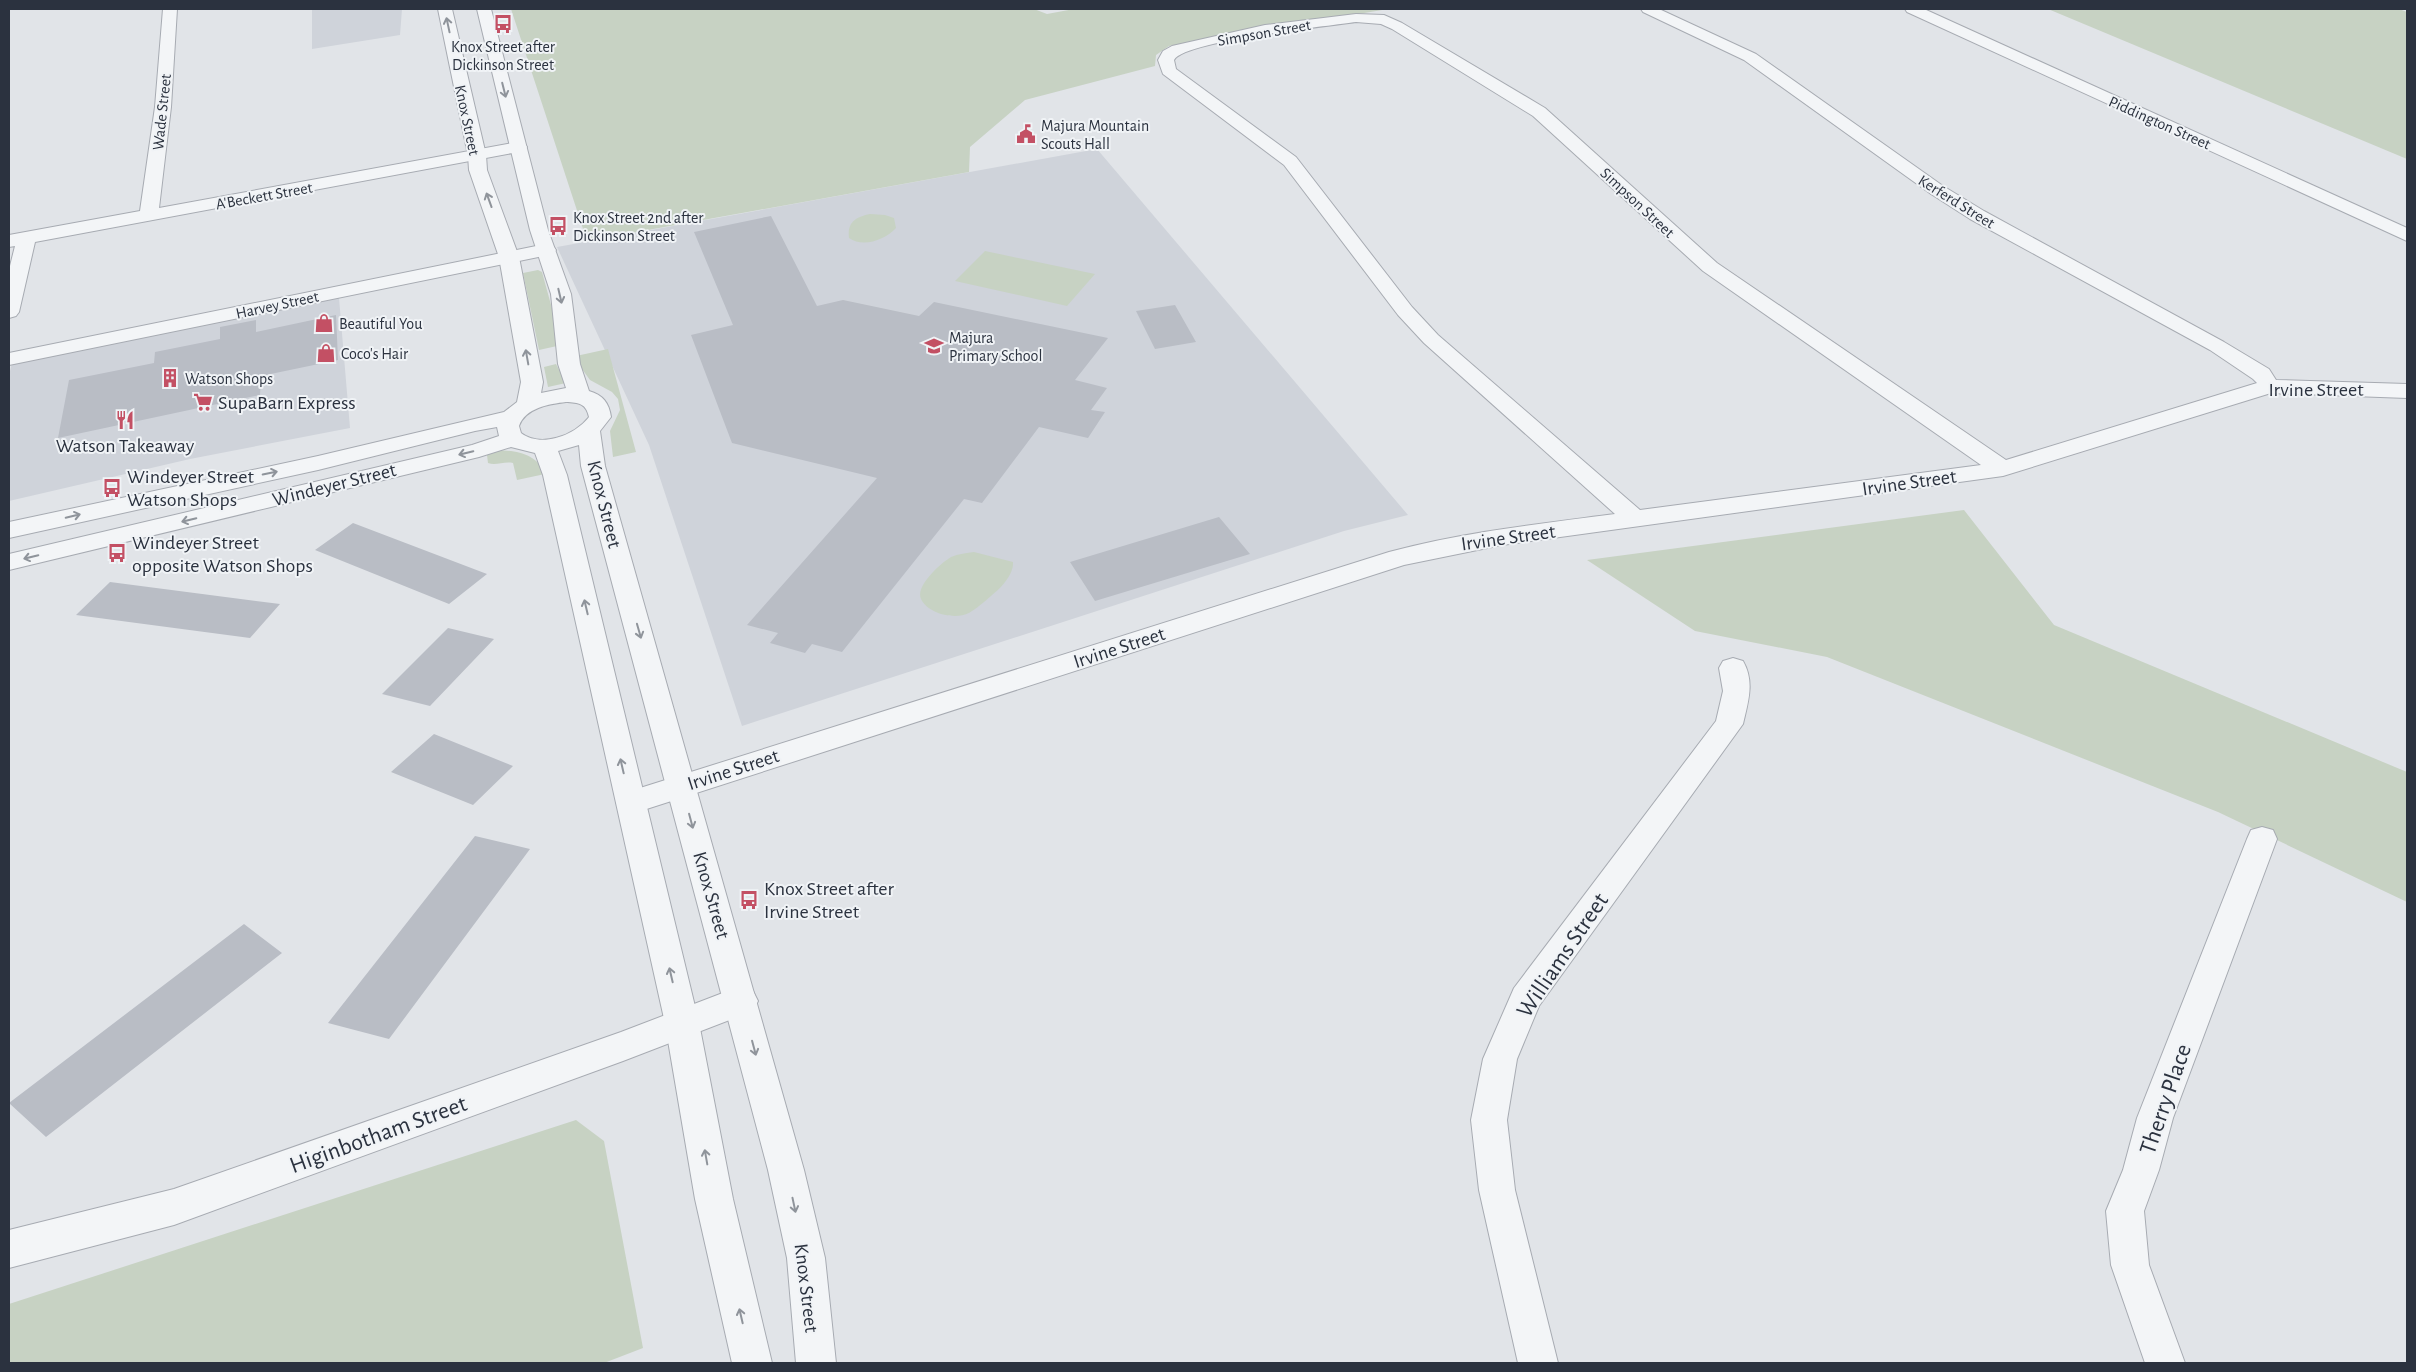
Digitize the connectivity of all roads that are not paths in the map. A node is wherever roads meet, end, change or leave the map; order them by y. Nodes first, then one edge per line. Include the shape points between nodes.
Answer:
1 (170, 9) edge
2 (445, 9) edge
3 (484, 9) edge
4 (1648, 9) edge
5 (1912, 9) edge
6 (518, 147) junction
7 (477, 155) junction
8 (149, 216) junction
9 (2407, 235) edge
10 (17, 239) edge
11 (546, 250) junction
12 (509, 257) junction
13 (9, 312) edge
14 (9, 359) edge
15 (2270, 386) junction
16 (2407, 391) edge
17 (579, 396) junction
18 (517, 420) junction
19 (589, 430) junction
20 (544, 446) junction
21 (2003, 469) junction
22 (1635, 520) junction
23 (9, 530) edge
24 (9, 562) edge
25 (1733, 668) dead end
26 (681, 786) junction
27 (631, 802) junction
28 (2262, 839) dead end
29 (741, 1001) junction
30 (682, 1023) junction
31 (9, 1249) edge
32 (752, 1363) edge
33 (816, 1363) edge
34 (1538, 1363) edge
35 (2165, 1363) edge

1 - 8 street, Wade Street via 163,106
7 -> 2 street, Knox Street
3 -> 6 street
4 - 15 street, Kerferd Street via 1750,57 1937,190 2217,346 2261,374
5 - 9 street, Piddington Street
6 - 7 street, A'Beckett Street
6 - 11 street
7 - 8 street, A'Beckett Street
12 -> 7 street, Knox Street via 478,170
8 - 10 street, A'Beckett Street
10 - 13 street
11 - 12 street, Harvey Street
11 -> 17 street via 561,294 568,364
12 - 14 street, Harvey Street
18 -> 12 street, Knox Street via 532,382
15 - 16 street, Irvine Street
15 - 21 street, Irvine Street
17 - 18 street via 551,396
17 - 19 street via 593,401 600,410 597,422
18 - 20 street via 527,445
23 -> 18 street, Windeyer Street via 318,463 475,424
18 -> 24 street, Windeyer Street via 480,450
19 - 20 street via 565,442
19 -> 26 street, Knox Street via 593,466
27 -> 20 street, Knox Street via 555,475
21 - 22 street, Irvine Street
21 - 22 street, Simpson Street via 1710,267 1539,112 1397,26 1384,20 1356,18 1322,22 1193,44 1169,54 1166,60 1169,71 1290,161 1405,311 1431,339
22 - 26 street, Irvine Street via 1485,540 1398,558
25 - 34 street, Williams Street via 1736,691 1729,724 1526,998 1500,1059 1489,1120 1496,1180
26 - 27 street, Irvine Street
26 -> 29 street, Knox Street
30 -> 27 street, Knox Street
28 - 35 street, Therry Place via 2155,1118 2142,1170 2125,1211 2130,1265
29 - 30 street, Higinbotham Street
29 -> 33 street, Knox Street via 806,1258
30 - 31 street, Higinbotham Street via 174,1207
32 -> 30 street, Knox Street via 714,1199

